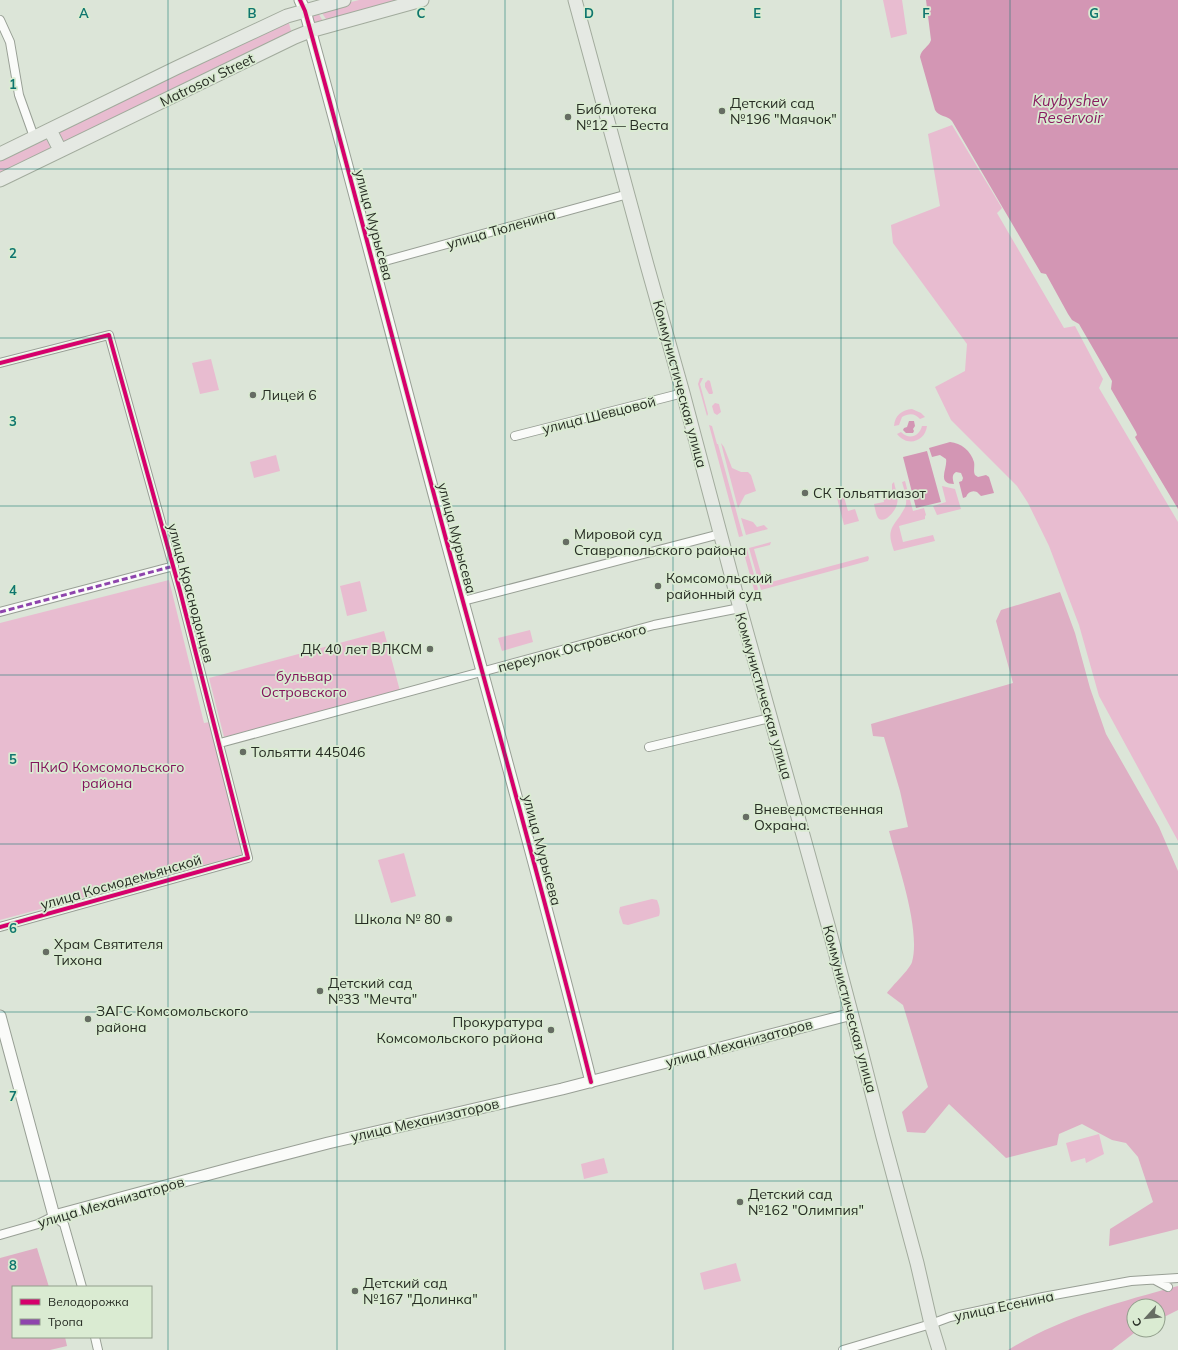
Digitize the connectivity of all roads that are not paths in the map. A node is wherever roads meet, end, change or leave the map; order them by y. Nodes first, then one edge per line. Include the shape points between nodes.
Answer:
1 (344, 0) edge
2 (422, 0) edge
3 (575, 0) edge
4 (302, 5) edge
5 (0, 20) edge
6 (310, 30) junction
7 (50, 130) junction
8 (34, 137) junction
9 (60, 150) junction
10 (0, 154) edge
11 (0, 180) edge
12 (628, 194) junction
13 (374, 264) junction
14 (0, 363) edge
15 (683, 393) junction
16 (515, 436) dead end
17 (720, 534) junction
18 (174, 566) junction
19 (463, 601) junction
20 (740, 608) junction
21 (0, 612) edge
22 (483, 672) junction
23 (770, 718) junction
24 (220, 743) junction
25 (650, 747) dead end
26 (248, 858) joint
27 (0, 927) edge
28 (852, 1014) junction
29 (0, 1016) edge
30 (591, 1082) junction
31 (54, 1216) junction
32 (0, 1235) edge
33 (1178, 1278) edge
34 (1154, 1280) junction
35 (82, 1286) edge
36 (1168, 1287) dead end
37 (931, 1324) junction
38 (95, 1338) edge
39 (98, 1350) edge
40 (843, 1350) edge
41 (939, 1350) edge

1 - 4 main road, Matrosov Street
2 - 6 main road, Matrosov Street
3 - 12 main road, Коммунистическая улица
4 - 6 street, улица Мурысева
4 - 7 main road, Matrosov Street via 287,16
5 - 8 street via 10,42 18,94
6 - 9 main road, Matrosov Street
6 - 13 street, улица Мурысева
7 - 8 main road, Matrosov Street
7 - 9 main road
8 - 10 main road, Matrosov Street
9 - 11 main road, Matrosov Street
12 - 13 street, улица Тюленина
12 - 15 main road, Коммунистическая улица
13 - 19 street, улица Мурысева
14 - 18 street, улица Краснодонцев via 109,335
15 - 16 street, улица Шевцовой
15 - 17 main road, Коммунистическая улица
17 - 19 street
17 - 20 main road, Коммунистическая улица
18 - 21 street
18 - 24 street, улица Краснодонцев
19 - 22 street, улица Мурысева
20 - 22 street, переулок Островского via 654,625
20 - 23 main road, Коммунистическая улица
22 - 24 street, переулок Островского
22 - 30 street, улица Мурысева
23 - 25 street
23 - 28 main road, Коммунистическая улица
24 - 26 street, улица Краснодонцев
26 - 27 street, улица Космодемьянской
28 - 30 street, улица Механизаторов
28 - 37 main road, Коммунистическая улица
29 - 31 street
30 - 31 street, улица Механизаторов via 328,1143
31 - 32 street, улица Механизаторов via 38,1224
31 - 35 street via 64,1224
33 - 34 street
34 - 36 street, улица Есенина
34 - 37 street, улица Есенина via 1131,1281 1043,1297 950,1317
37 - 40 street, улица Есенина
37 - 41 main road, Коммунистическая улица
38 - 39 street

